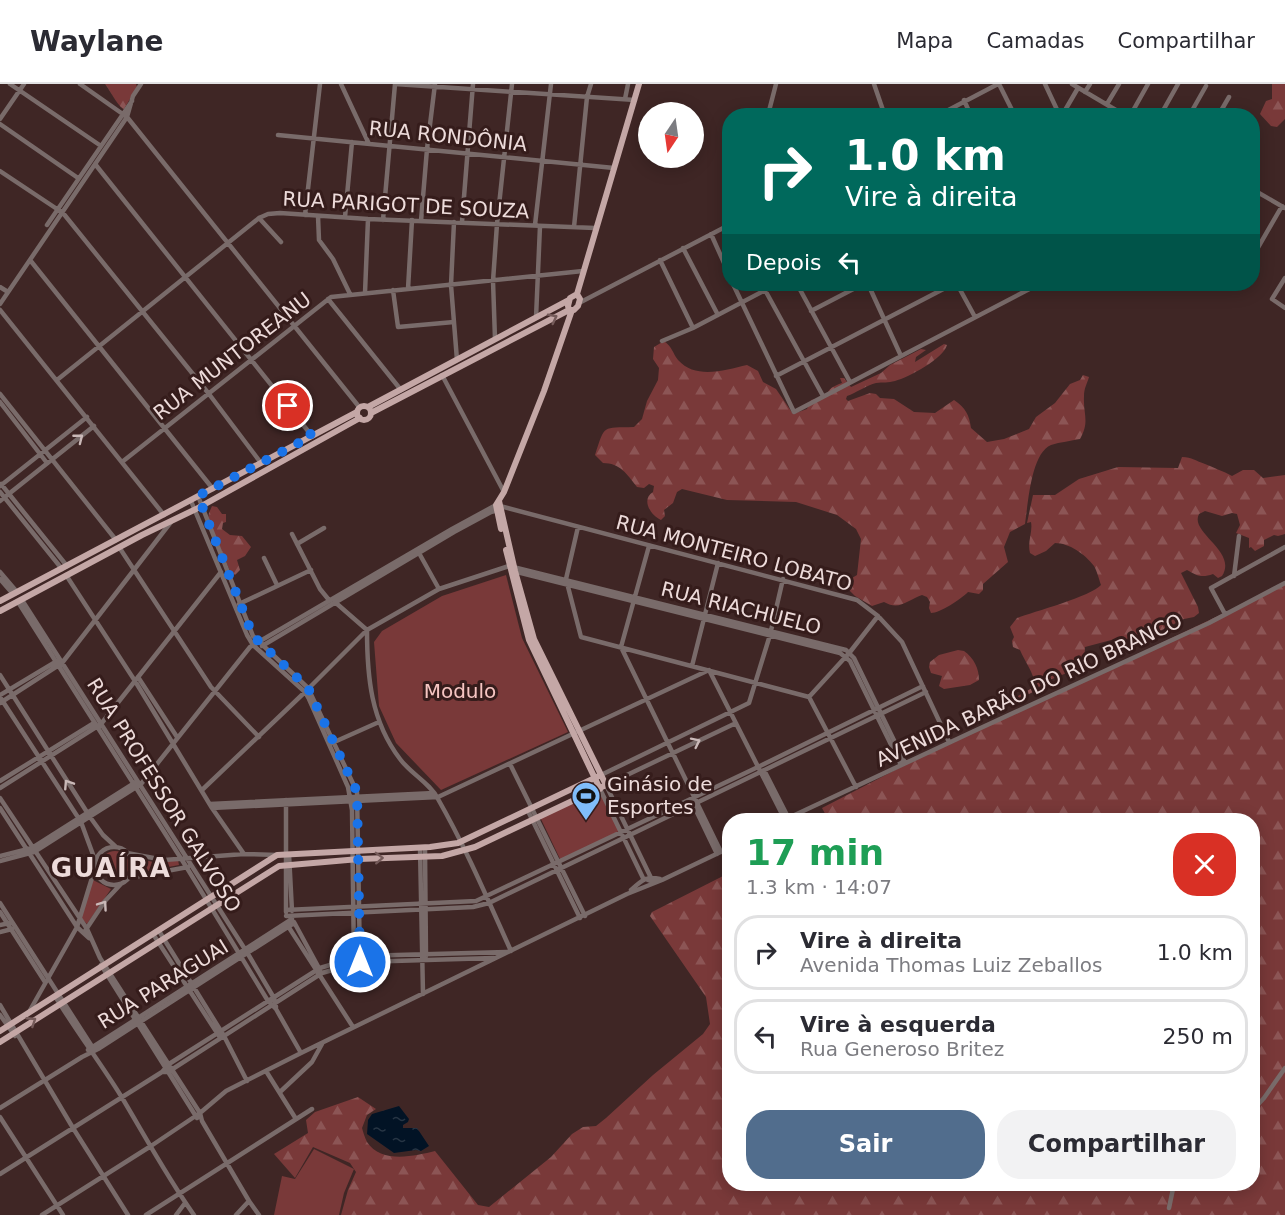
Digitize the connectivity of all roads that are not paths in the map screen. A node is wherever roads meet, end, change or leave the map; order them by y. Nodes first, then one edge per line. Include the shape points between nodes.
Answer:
1 (10, 84) edge
2 (24, 84) edge
3 (80, 84) edge
4 (141, 84) edge
5 (320, 84) edge
6 (341, 84) edge
7 (395, 84) edge
8 (473, 84) edge
9 (512, 84) edge
10 (551, 84) edge
11 (591, 84) edge
12 (628, 84) edge
13 (639, 84) edge
14 (776, 84) edge
15 (874, 84) edge
16 (999, 84) edge
17 (1045, 84) edge
18 (1072, 84) edge
19 (1090, 84) edge
20 (1119, 84) edge
21 (1148, 84) edge
22 (1178, 84) edge
23 (435, 86) edge
24 (1206, 86) dead end
25 (1078, 88) junction
26 (471, 90) junction
27 (20, 91) junction
28 (510, 92) junction
29 (1085, 92) junction
30 (549, 94) junction
31 (587, 97) junction
32 (1229, 97) dead end
33 (625, 99) junction
34 (635, 100) junction
35 (964, 100) junction
36 (1107, 104) junction
37 (770, 108) edge
38 (882, 108) edge
39 (950, 108) edge
40 (968, 108) edge
41 (1011, 108) edge
42 (1056, 108) edge
43 (1066, 108) edge
44 (1113, 108) edge
45 (1133, 108) edge
46 (1164, 108) edge
47 (1194, 108) edge
48 (1223, 108) edge
49 (125, 115) junction
50 (0, 119) edge
51 (0, 124) edge
52 (278, 135) dead end
53 (314, 138) junction
54 (352, 142) junction
55 (369, 144) junction
56 (101, 145) junction
57 (390, 146) junction
58 (106, 148) junction
59 (427, 149) junction
60 (466, 154) junction
61 (504, 157) junction
62 (543, 161) junction
63 (95, 164) junction
64 (580, 165) junction
65 (614, 168) junction
66 (0, 171) edge
67 (80, 179) junction
68 (1260, 194) edge
69 (1284, 207) edge
70 (57, 209) junction
71 (63, 213) junction
72 (305, 215) junction
73 (318, 216) junction
74 (345, 217) junction
75 (260, 218) junction
76 (368, 219) junction
77 (383, 219) junction
78 (412, 220) junction
79 (421, 221) junction
80 (454, 222) junction
81 (462, 222) junction
82 (497, 224) junction
83 (47, 225) dead end
84 (537, 226) junction
85 (574, 227) junction
86 (595, 228) junction
87 (722, 228) edge
88 (711, 234) junction
89 (281, 242) dead end
90 (230, 243) junction
91 (1260, 245) edge
92 (683, 248) junction
93 (722, 258) edge
94 (30, 260) junction
95 (660, 260) junction
96 (583, 271) junction
97 (537, 276) junction
98 (185, 277) junction
99 (1285, 278) edge
100 (494, 281) junction
101 (451, 285) junction
102 (0, 287) edge
103 (408, 289) junction
104 (393, 290) junction
105 (736, 291) edge
106 (763, 291) edge
107 (766, 291) edge
108 (801, 291) edge
109 (851, 291) edge
110 (870, 291) edge
111 (939, 291) edge
112 (961, 291) edge
113 (1025, 291) edge
114 (8, 292) junction
115 (365, 293) junction
116 (350, 294) junction
117 (577, 294) junction
118 (328, 300) junction
119 (569, 300) junction
120 (579, 303) junction
121 (742, 303) junction
122 (0, 304) edge
123 (1285, 308) edge
124 (0, 310) edge
125 (571, 310) junction
126 (811, 310) junction
127 (143, 312) junction
128 (718, 315) junction
129 (975, 317) junction
130 (536, 318) junction
131 (884, 320) junction
132 (454, 322) junction
133 (294, 325) junction
134 (693, 328) junction
135 (495, 339) junction
136 (662, 341) dead end
137 (100, 346) junction
138 (831, 347) junction
139 (901, 356) junction
140 (469, 357) junction
141 (252, 360) junction
142 (457, 360) junction
143 (804, 361) junction
144 (442, 375) junction
145 (776, 376) junction
146 (57, 380) junction
147 (850, 382) junction
148 (401, 390) junction
149 (0, 394) edge
150 (209, 394) junction
151 (823, 396) junction
152 (4, 404) edge
153 (370, 410) junction
154 (359, 413) junction
155 (87, 417) junction
156 (94, 426) junction
157 (165, 429) junction
158 (324, 434) junction
159 (312, 436) junction
160 (42, 452) junction
161 (50, 461) junction
162 (122, 462) junction
163 (261, 463) junction
164 (0, 484) edge
165 (213, 489) junction
166 (0, 492) edge
167 (504, 492) junction
168 (198, 496) junction
169 (4, 497) edge
170 (190, 501) junction
171 (500, 507) junction
172 (199, 508) junction
173 (164, 515) junction
174 (174, 519) junction
175 (578, 527) junction
176 (324, 528) dead end
177 (140, 532) junction
178 (292, 534) dead end
179 (1239, 536) dead end
180 (118, 544) junction
181 (297, 544) junction
182 (649, 546) junction
183 (1285, 547) edge
184 (418, 551) junction
185 (264, 558) dead end
186 (718, 563) junction
187 (388, 569) junction
188 (511, 569) junction
189 (65, 570) junction
190 (135, 570) junction
191 (311, 570) junction
192 (0, 572) edge
193 (221, 572) junction
194 (51, 575) junction
195 (1234, 576) junction
196 (0, 579) edge
197 (566, 579) junction
198 (783, 579) junction
199 (1285, 584) edge
200 (278, 585) junction
201 (568, 586) junction
202 (46, 587) junction
203 (440, 590) junction
204 (15, 593) junction
205 (635, 599) junction
206 (329, 600) junction
207 (0, 601) edge
208 (20, 601) junction
209 (336, 603) junction
210 (239, 604) junction
211 (0, 611) edge
212 (1225, 614) junction
213 (878, 616) junction
214 (705, 617) junction
215 (94, 621) junction
216 (174, 630) junction
217 (367, 630) junction
218 (770, 633) junction
219 (258, 646) junction
220 (621, 647) junction
221 (848, 654) junction
222 (60, 662) junction
223 (692, 666) junction
224 (709, 670) junction
225 (0, 675) edge
226 (136, 679) junction
227 (756, 683) junction
228 (924, 686) junction
229 (9, 689) junction
230 (306, 690) junction
231 (214, 691) junction
232 (926, 692) junction
233 (13, 695) junction
234 (809, 697) junction
235 (1, 699) edge
236 (646, 699) junction
237 (731, 713) junction
238 (879, 713) junction
239 (160, 717) junction
240 (379, 722) junction
241 (99, 723) junction
242 (736, 723) junction
243 (576, 732) junction
244 (829, 736) junction
245 (177, 737) junction
246 (258, 737) junction
247 (173, 742) junction
248 (667, 742) junction
249 (949, 742) junction
250 (331, 743) junction
251 (672, 754) junction
252 (49, 755) junction
253 (41, 760) junction
254 (510, 764) junction
255 (903, 764) junction
256 (760, 767) junction
257 (16, 775) junction
258 (598, 777) junction
259 (0, 782) edge
260 (138, 783) junction
261 (603, 787) junction
262 (856, 787) junction
263 (0, 788) edge
264 (202, 790) junction
265 (436, 795) junction
266 (351, 796) junction
267 (0, 798) edge
268 (358, 799) junction
269 (694, 801) junction
270 (286, 803) junction
271 (352, 803) junction
272 (211, 806) junction
273 (0, 808) edge
274 (531, 810) junction
275 (783, 813) edge
276 (801, 813) edge
277 (88, 814) junction
278 (10, 818) junction
279 (535, 819) junction
280 (80, 820) junction
281 (496, 826) junction
282 (628, 830) junction
283 (621, 833) junction
284 (500, 835) junction
285 (630, 836) junction
286 (624, 838) junction
287 (460, 843) junction
288 (116, 847) junction
289 (422, 848) junction
290 (356, 850) junction
291 (31, 851) junction
292 (464, 851) junction
293 (722, 852) edge
294 (127, 853) junction
295 (288, 853) junction
296 (719, 853) junction
297 (244, 854) junction
298 (277, 855) junction
299 (422, 857) junction
300 (1, 858) edge
301 (184, 858) junction
302 (356, 859) junction
303 (96, 860) junction
304 (556, 863) junction
305 (285, 864) junction
306 (190, 867) junction
307 (95, 868) junction
308 (559, 869) junction
309 (253, 870) junction
310 (646, 877) junction
311 (129, 878) junction
312 (259, 878) junction
313 (662, 880) junction
314 (653, 882) junction
315 (122, 883) junction
316 (289, 889) junction
317 (627, 894) junction
318 (487, 897) junction
319 (208, 899) junction
320 (63, 900) junction
321 (0, 903) edge
322 (489, 903) junction
323 (213, 906) junction
324 (420, 906) junction
325 (427, 906) junction
326 (357, 910) junction
327 (0, 912) edge
328 (180, 917) junction
329 (293, 917) junction
330 (582, 917) junction
331 (286, 918) junction
332 (80, 920) junction
333 (10, 923) junction
334 (186, 924) junction
335 (0, 926) edge
336 (77, 927) junction
337 (14, 929) junction
338 (0, 932) edge
339 (85, 932) junction
340 (156, 932) junction
341 (160, 940) junction
342 (511, 951) junction
343 (123, 952) junction
344 (244, 953) junction
345 (423, 953) junction
346 (497, 958) junction
347 (128, 960) junction
348 (357, 960) junction
349 (102, 962) junction
350 (423, 962) junction
351 (107, 973) junction
352 (320, 973) junction
353 (47, 979) junction
354 (190, 986) junction
355 (57, 994) junction
356 (423, 994) junction
357 (62, 1002) junction
358 (273, 1003) junction
359 (0, 1005) edge
360 (29, 1012) junction
361 (0, 1015) edge
362 (137, 1020) junction
363 (9, 1025) junction
364 (353, 1027) junction
365 (0, 1031) edge
366 (14, 1033) junction
367 (222, 1036) junction
368 (0, 1042) edge
369 (322, 1044) junction
370 (92, 1050) junction
371 (301, 1053) junction
372 (1285, 1068) edge
373 (167, 1069) junction
374 (267, 1071) junction
375 (44, 1080) junction
376 (247, 1080) junction
377 (280, 1092) junction
378 (122, 1098) junction
379 (1260, 1101) edge
380 (0, 1108) edge
381 (312, 1109) dead end
382 (197, 1115) junction
383 (0, 1117) edge
384 (296, 1119) junction
385 (73, 1128) junction
386 (151, 1146) junction
387 (27, 1157) junction
388 (228, 1163) junction
389 (0, 1174) edge
390 (104, 1176) junction
391 (1173, 1191) edge
392 (180, 1194) junction
393 (249, 1201) junction
394 (186, 1203) junction
395 (57, 1205) junction
396 (1169, 1208) dead end
397 (42, 1215) edge
398 (63, 1215) edge
399 (128, 1215) edge
400 (146, 1215) edge
401 (176, 1215) edge
402 (194, 1215) edge
403 (236, 1215) edge
404 (259, 1215) edge

1 - 27 street
2 - 27 street
3 - 49 street
4 - 49 street
5 - 53 street
6 - 55 street
7 - 23 street
7 - 57 street
8 - 26 street
9 - 28 street
10 - 30 street
11 - 31 street
12 - 33 street
13 - 34 main road
14 - 37 street
15 - 38 street
16 - 35 street
16 - 41 street
17 - 42 street
18 - 25 street
19 - 29 street
20 - 36 street
21 - 45 street
22 - 46 street
23 - 26 street
23 - 59 street
24 - 47 street
25 - 29 street
25 - 43 street
26 - 28 street
26 - 60 street
27 - 50 street
27 - 56 street
28 - 30 street
28 - 61 street
29 - 36 street
30 - 31 street
30 - 62 street
31 - 33 street
31 - 64 street
32 - 48 street
33 - 34 street
34 - 65 main road
35 - 39 street
35 - 40 street
36 - 44 street
49 - 56 street
49 - 58 street
49 - 90 street
51 - 67 street
52 - 53 street, RUA RONDÔNIA
53 - 54 street, RUA RONDÔNIA
53 - 72 street
54 - 55 street, RUA RONDÔNIA
54 - 74 street
55 - 57 street, RUA RONDÔNIA
56 - 58 street
56 - 67 street
57 - 59 street, RUA RONDÔNIA
57 - 77 street
58 - 63 street
59 - 60 street, RUA RONDÔNIA
59 - 79 street
60 - 61 street, RUA RONDÔNIA
60 - 81 street
61 - 62 street, RUA RONDÔNIA
61 - 82 street
62 - 64 street, RUA RONDÔNIA
62 - 84 street
63 - 67 street
63 - 98 street
64 - 65 street, RUA RONDÔNIA
64 - 85 street
65 - 86 main road
66 - 70 street
67 - 70 street
67 - 71 street
68 - 69 street
69 - 91 street
70 - 71 street
70 - 83 street
71 - 94 street
71 - 127 street
72 - 73 street, RUA PARIGOT DE SOUZA
72 - 75 street, RUA PARIGOT DE SOUZA via 280,213
73 - 74 street, RUA PARIGOT DE SOUZA
73 - 116 street via 319,240
74 - 76 street, RUA PARIGOT DE SOUZA
75 - 89 street
75 - 90 street, RUA PARIGOT DE SOUZA
76 - 77 street, RUA PARIGOT DE SOUZA
76 - 115 street
77 - 78 street, RUA PARIGOT DE SOUZA
78 - 79 street, RUA PARIGOT DE SOUZA
78 - 103 street
79 - 80 street, RUA PARIGOT DE SOUZA
80 - 81 street, RUA PARIGOT DE SOUZA
80 - 101 street
81 - 82 street, RUA PARIGOT DE SOUZA
82 - 84 street, RUA PARIGOT DE SOUZA
82 - 100 street
84 - 85 street, RUA PARIGOT DE SOUZA
84 - 97 street
85 - 86 street, RUA PARIGOT DE SOUZA
86 - 96 main road
87 - 88 street
88 - 92 street
88 - 93 street
90 - 98 street, RUA PARIGOT DE SOUZA
90 - 133 street
92 - 95 street
92 - 128 street
94 - 114 street
94 - 137 street
95 - 120 street
95 - 134 street
96 - 97 street, RUA MUNTOREANU
96 - 117 main road
97 - 100 street, RUA MUNTOREANU
97 - 130 street
98 - 127 street, RUA PARIGOT DE SOUZA
98 - 141 street
99 - 123 street via 1272,298
100 - 101 street, RUA MUNTOREANU
100 - 135 street
101 - 103 street, RUA MUNTOREANU
101 - 132 street
102 - 114 street
103 - 104 street, RUA MUNTOREANU
104 - 115 street, RUA MUNTOREANU
104 - 132 street via 398,327
105 - 121 street
106 - 121 street
107 - 143 street
108 - 126 street
109 - 126 street
110 - 131 street
111 - 131 street
112 - 129 street
113 - 129 street
114 - 122 street
115 - 116 street, RUA MUNTOREANU
116 - 118 street, RUA MUNTOREANU
117 - 119 main road
117 - 120 main road
118 - 133 street, RUA MUNTOREANU
118 - 148 street
119 - 125 main road
119 - 130 main road
120 - 125 main road via 577,309
121 - 128 street
121 - 145 street
124 - 146 street
140 -> 125 main road
125 - 167 main road
126 - 138 street
127 - 137 street, RUA PARIGOT DE SOUZA
127 - 150 street
128 - 134 street
129 - 139 street
130 - 135 main road
131 - 138 street
131 - 139 street
132 - 142 street
133 - 141 street, RUA MUNTOREANU
133 - 154 street
134 - 136 street
135 - 140 main road
137 - 146 street, RUA PARIGOT DE SOUZA
137 - 157 street
138 - 143 street
138 - 147 street
139 - 147 street
140 - 142 main road
140 - 144 main road
141 - 150 street, RUA MUNTOREANU
141 - 159 street
142 - 148 main road
143 - 145 street
143 - 151 street
144 - 153 main road
144 - 167 street
145 - 151 street via 794,412
146 - 155 street
147 - 151 street
148 - 153 main road
149 - 152 street
150 - 157 street, RUA MUNTOREANU
150 - 163 street
152 - 160 street
153 - 154 main road
153 - 154 main road via 367,419
154 - 158 main road
155 - 156 street
155 - 160 street
161 -> 156 street
156 - 162 street
157 - 162 street, RUA MUNTOREANU
157 - 165 street
158 - 159 main road
158 - 172 main road
159 - 163 main road
160 - 161 street
160 - 164 street
161 - 169 street
161 - 180 street
162 - 173 street
163 - 165 main road
164 - 169 street
165 - 168 main road
166 - 169 street
167 - 171 main road
168 - 170 main road
168 - 172 street
169 - 189 street
170 - 172 street
170 - 173 main road
171 - 175 street, RUA MONTEIRO LOBATO
171 - 184 street
171 - 188 main road
172 - 174 main road
172 - 193 street
172 - 210 street
173 - 177 main road
174 - 177 main road
174 - 190 street
175 - 182 street, RUA MONTEIRO LOBATO
175 - 197 street
176 - 181 street
177 - 180 main road
178 - 181 street
179 - 195 street
180 - 189 main road
180 - 190 street
181 - 191 street
182 - 186 street, RUA MONTEIRO LOBATO
182 - 205 street
183 - 195 street
184 - 187 street
184 - 203 street
185 - 200 street
186 - 198 street, RUA MONTEIRO LOBATO
186 - 214 street
187 - 206 street
187 - 209 street
188 - 197 street, RUA RIACHUELO
188 - 201 street, RUA RIACHUELO
188 - 203 street
188 - 243 main road via 529,640
189 - 194 main road
189 - 202 main road
189 - 215 street
190 - 215 street
190 - 216 street
191 - 200 street
191 - 206 street
192 - 204 street
193 - 216 street
193 - 219 street via 247,635
194 - 202 main road via 45,581
194 - 204 main road
195 - 212 street via 1211,588
196 - 204 street
197 - 201 street
197 - 205 street, RUA RIACHUELO
198 - 213 street, RUA MONTEIRO LOBATO via 848,596
198 - 218 street
199 - 212 street, AVENIDA BARÃO DO RIO BRANCO
200 - 210 street
201 - 205 street, RUA RIACHUELO
201 - 220 street via 581,637
202 - 208 main road
203 - 217 street
204 - 207 main road
205 - 214 street, RUA RIACHUELO
205 - 220 street
206 - 219 street
208 - 211 main road
208 - 222 street, RUA PROFESSOR GALVOSO
209 - 217 street
209 - 219 street
210 - 219 street
212 - 249 street, AVENIDA BARÃO DO RIO BRANCO
213 - 221 street
213 - 228 street, RUA MONTEIRO LOBATO via 902,642
214 - 218 street, RUA RIACHUELO
214 - 223 street
215 - 222 street
215 - 226 street
216 - 226 street
216 - 231 street
217 - 230 street
217 - 240 street via 367,669
218 - 221 street, RUA RIACHUELO
218 - 227 street
219 - 230 street
219 - 231 street
220 - 223 street
220 - 236 street
221 - 234 street
221 - 238 street
222 - 229 street
222 - 233 street
222 - 241 street, RUA PROFESSOR GALVOSO
223 - 224 street
224 - 227 street
224 - 236 street
224 - 237 street
225 - 229 street
226 - 239 street
226 - 241 street
227 - 234 street
227 - 237 street via 749,704
228 - 232 street, RUA MONTEIRO LOBATO
228 - 238 street
229 - 233 street
229 - 235 street
230 - 246 street
230 - 250 street
231 - 245 street
231 - 246 street
232 - 238 street
232 - 249 street, RUA MONTEIRO LOBATO
233 - 235 street
233 - 252 street
234 - 244 street
235 - 253 street
236 - 243 street
236 - 248 street
237 - 242 street
237 - 248 street
238 - 244 street
238 - 255 street
239 - 245 street
239 - 247 street
240 - 250 street
240 - 265 street via 401,761
241 - 252 street
241 - 260 street, RUA PROFESSOR GALVOSO
251 -> 242 street
242 - 256 street
243 - 254 street
243 - 258 main road
244 - 256 street
244 - 262 street
245 - 247 street
246 - 264 street
247 - 260 street
247 - 264 street
248 - 251 street
248 - 258 street
249 - 255 street, AVENIDA BARÃO DO RIO BRANCO
250 - 266 street
250 - 268 street
251 - 261 street
251 - 269 street
252 - 253 street
277 -> 252 street
253 - 257 street
253 - 280 street
254 - 265 street
254 - 274 street
255 - 262 street, AVENIDA BARÃO DO RIO BRANCO
256 - 269 street
256 - 275 street
257 - 259 street
257 - 263 street
258 - 261 main road
258 - 274 main road
260 - 277 street
260 - 301 street, RUA PROFESSOR GALVOSO
261 - 279 main road
261 - 282 street
261 - 283 street
262 - 276 street, AVENIDA BARÃO DO RIO BRANCO
264 - 272 street
265 - 268 street
265 - 287 street
266 - 268 street
266 - 270 street
266 - 271 street
267 - 278 street
268 - 271 street
268 - 290 street
269 - 282 street
269 - 285 street
269 - 296 street
270 - 271 street
270 - 272 street
270 - 295 street
271 - 290 street
272 - 297 street
273 - 278 street
274 - 279 street
274 - 281 main road
277 - 280 street
277 - 288 street
278 - 291 street
279 - 284 main road
279 - 304 street
280 - 291 street
280 - 303 street
281 - 284 main road
281 - 287 main road
282 - 283 street
282 - 285 street
283 - 286 street
283 - 304 street
284 - 292 main road
285 - 286 street
285 - 310 street
286 - 308 street
286 - 310 street
287 - 289 main road
287 - 292 street
288 - 294 street
288 - 303 street via 107,848
289 - 290 main road
289 - 299 street
290 - 295 main road
290 - 302 street
291 - 300 street
291 - 320 street
292 - 299 main road
292 - 318 street
293 - 296 street
294 - 301 street via 152,859
294 - 311 street via 133,865
295 - 298 main road
295 - 305 street
296 - 313 street
297 - 298 street
297 - 301 street
298 - 309 main road
302 -> 299 main road
299 - 324 street
299 - 325 street
301 - 306 street, RUA PROFESSOR GALVOSO
302 - 305 main road
302 - 326 street
303 - 307 street
304 - 308 street
304 - 318 street
305 - 312 main road
305 - 316 street
306 - 311 street
306 - 319 street, RUA PROFESSOR GALVOSO
307 - 315 street via 101,881
307 - 332 street
308 - 322 street
308 - 330 street
309 - 312 main road
309 - 319 main road
310 - 313 street
310 - 314 street
310 - 317 street
311 - 315 street
312 - 323 main road
313 - 314 street
314 - 317 street
339 -> 315 street
316 - 329 street
316 - 331 street
317 - 330 street
318 - 322 street
318 - 325 street
319 - 323 street, RUA PROFESSOR GALVOSO
319 - 328 main road
320 - 332 street
320 - 336 street
321 - 333 street
322 - 325 street via 473,907
322 - 342 street
323 - 334 main road
323 - 344 street, RUA PROFESSOR GALVOSO
324 - 325 street
324 - 326 street
324 - 345 street
325 - 345 street
326 - 329 street
326 - 348 street
327 - 333 street
328 - 334 main road
328 - 340 main road
329 - 331 street
329 - 331 street, RUA PARAGUAI
329 - 352 street
330 - 342 street
331 - 344 street, RUA PARAGUAI
331 - 352 street
332 - 336 street
332 - 339 street
333 - 335 street
333 - 337 street
334 - 341 main road
336 - 339 street
336 - 353 street
337 - 338 street
337 - 353 street
339 - 349 street
340 - 341 street
340 - 343 main road
341 - 347 main road
341 - 354 street
342 - 345 street
342 - 346 street
343 - 347 main road
343 - 349 main road
344 - 354 street, RUA PARAGUAI
344 - 358 street, RUA PROFESSOR GALVOSO
345 - 348 street
345 - 350 street
346 - 350 street
346 - 356 street
347 - 351 main road
348 - 350 street
348 - 352 street
349 - 351 street
349 - 355 main road
350 - 356 street
351 - 357 main road
351 - 362 street
352 - 358 street
352 - 364 street
353 - 355 street
353 - 360 street
354 - 362 street, RUA PARAGUAI
354 - 367 street
355 - 357 street
355 - 360 main road
356 - 364 street
366 -> 357 main road
357 - 370 street
358 - 367 street
358 - 371 street, RUA PROFESSOR GALVOSO
359 - 363 street
360 - 363 main road
361 - 363 street
362 - 370 street, RUA PARAGUAI
362 - 373 street
363 - 365 main road
363 - 366 street
364 - 369 street
366 - 368 main road
366 - 375 street
367 - 373 street
367 - 376 street
369 - 371 street
369 - 377 street via 312,1062
370 - 375 street, RUA PARAGUAI
370 - 378 street
371 - 374 street
372 - 379 street
373 - 378 street
373 - 382 street
374 - 376 street
374 - 377 street
375 - 380 street, RUA PARAGUAI
375 - 385 street
376 - 382 street
377 - 384 street
378 - 385 street
378 - 386 street
381 - 384 street
382 - 386 street
382 - 388 street
383 - 387 street
384 - 388 street
385 - 387 street
385 - 390 street
386 - 390 street
386 - 392 street
387 - 389 street
387 - 395 street
388 - 392 street
388 - 393 street
390 - 395 street
390 - 399 street
391 - 396 street
392 - 394 street
392 - 400 street
393 - 403 street
393 - 404 street
394 - 401 street
394 - 402 street
395 - 397 street
395 - 398 street

